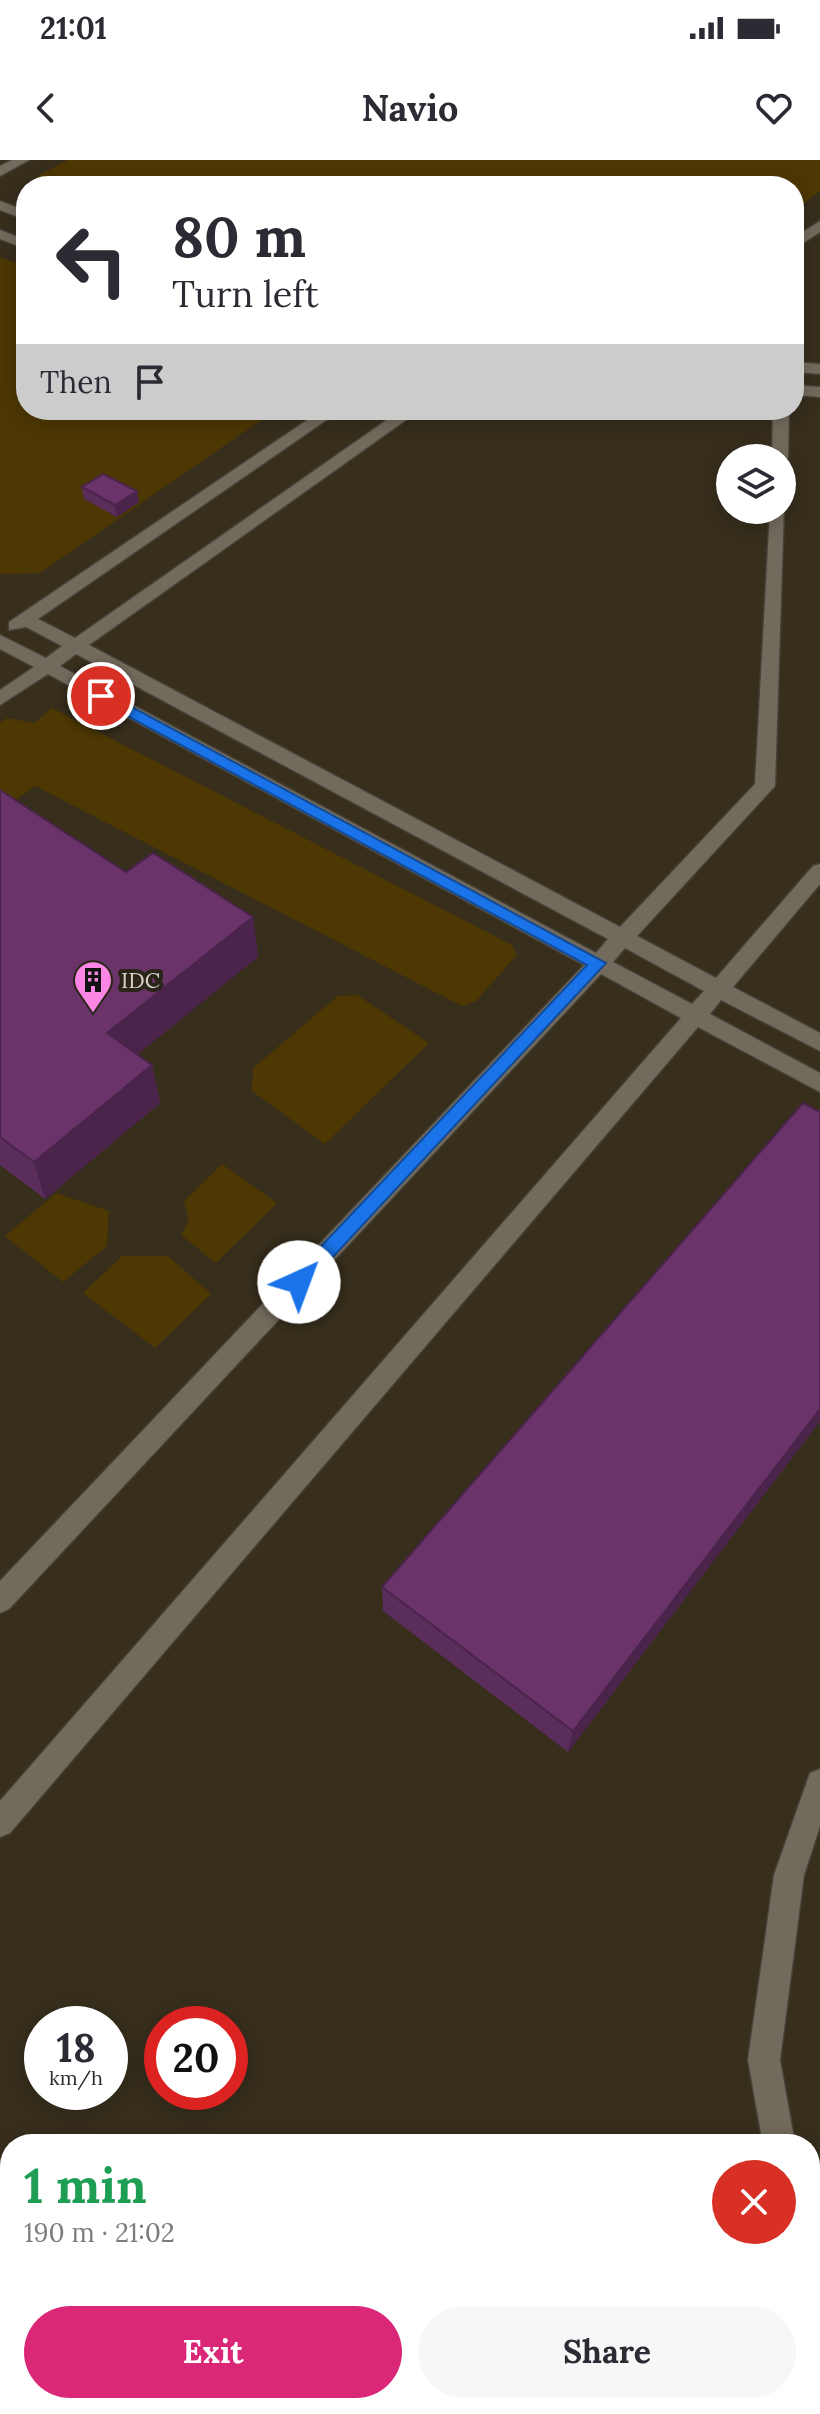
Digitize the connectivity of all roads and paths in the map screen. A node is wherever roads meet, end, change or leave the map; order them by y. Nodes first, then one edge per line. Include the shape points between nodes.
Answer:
1 (22, 160) edge
2 (0, 172) edge
3 (820, 225) edge
4 (804, 237) edge
5 (318, 420) edge
6 (398, 420) edge
7 (781, 420) edge
8 (780, 444) edge
9 (777, 524) edge
10 (25, 619) junction
11 (0, 639) edge
12 (76, 646) junction
13 (46, 666) junction
14 (0, 699) edge
15 (820, 871) edge
16 (623, 938) junction
17 (598, 963) junction
18 (719, 989) junction
19 (695, 1015) junction
20 (820, 1043) edge
21 (820, 1083) edge
22 (0, 1600) edge
23 (820, 1783) edge
24 (0, 1823) edge
25 (777, 2134) edge

1 - 2 lane
3 - 4 lane
5 - 10 lane
6 - 12 lane
7 - 8 lane
9 - 16 lane via 765,786
10 - 11 lane
10 - 12 lane
11 - 13 lane
12 - 13 lane
12 - 16 lane
13 - 14 lane
13 - 17 lane
15 - 18 lane
16 - 17 lane
16 - 18 lane
17 - 19 lane
17 - 22 lane
18 - 19 lane
18 - 20 lane
19 - 21 lane
19 - 24 lane
23 - 25 lane via 789,1875 764,2060

